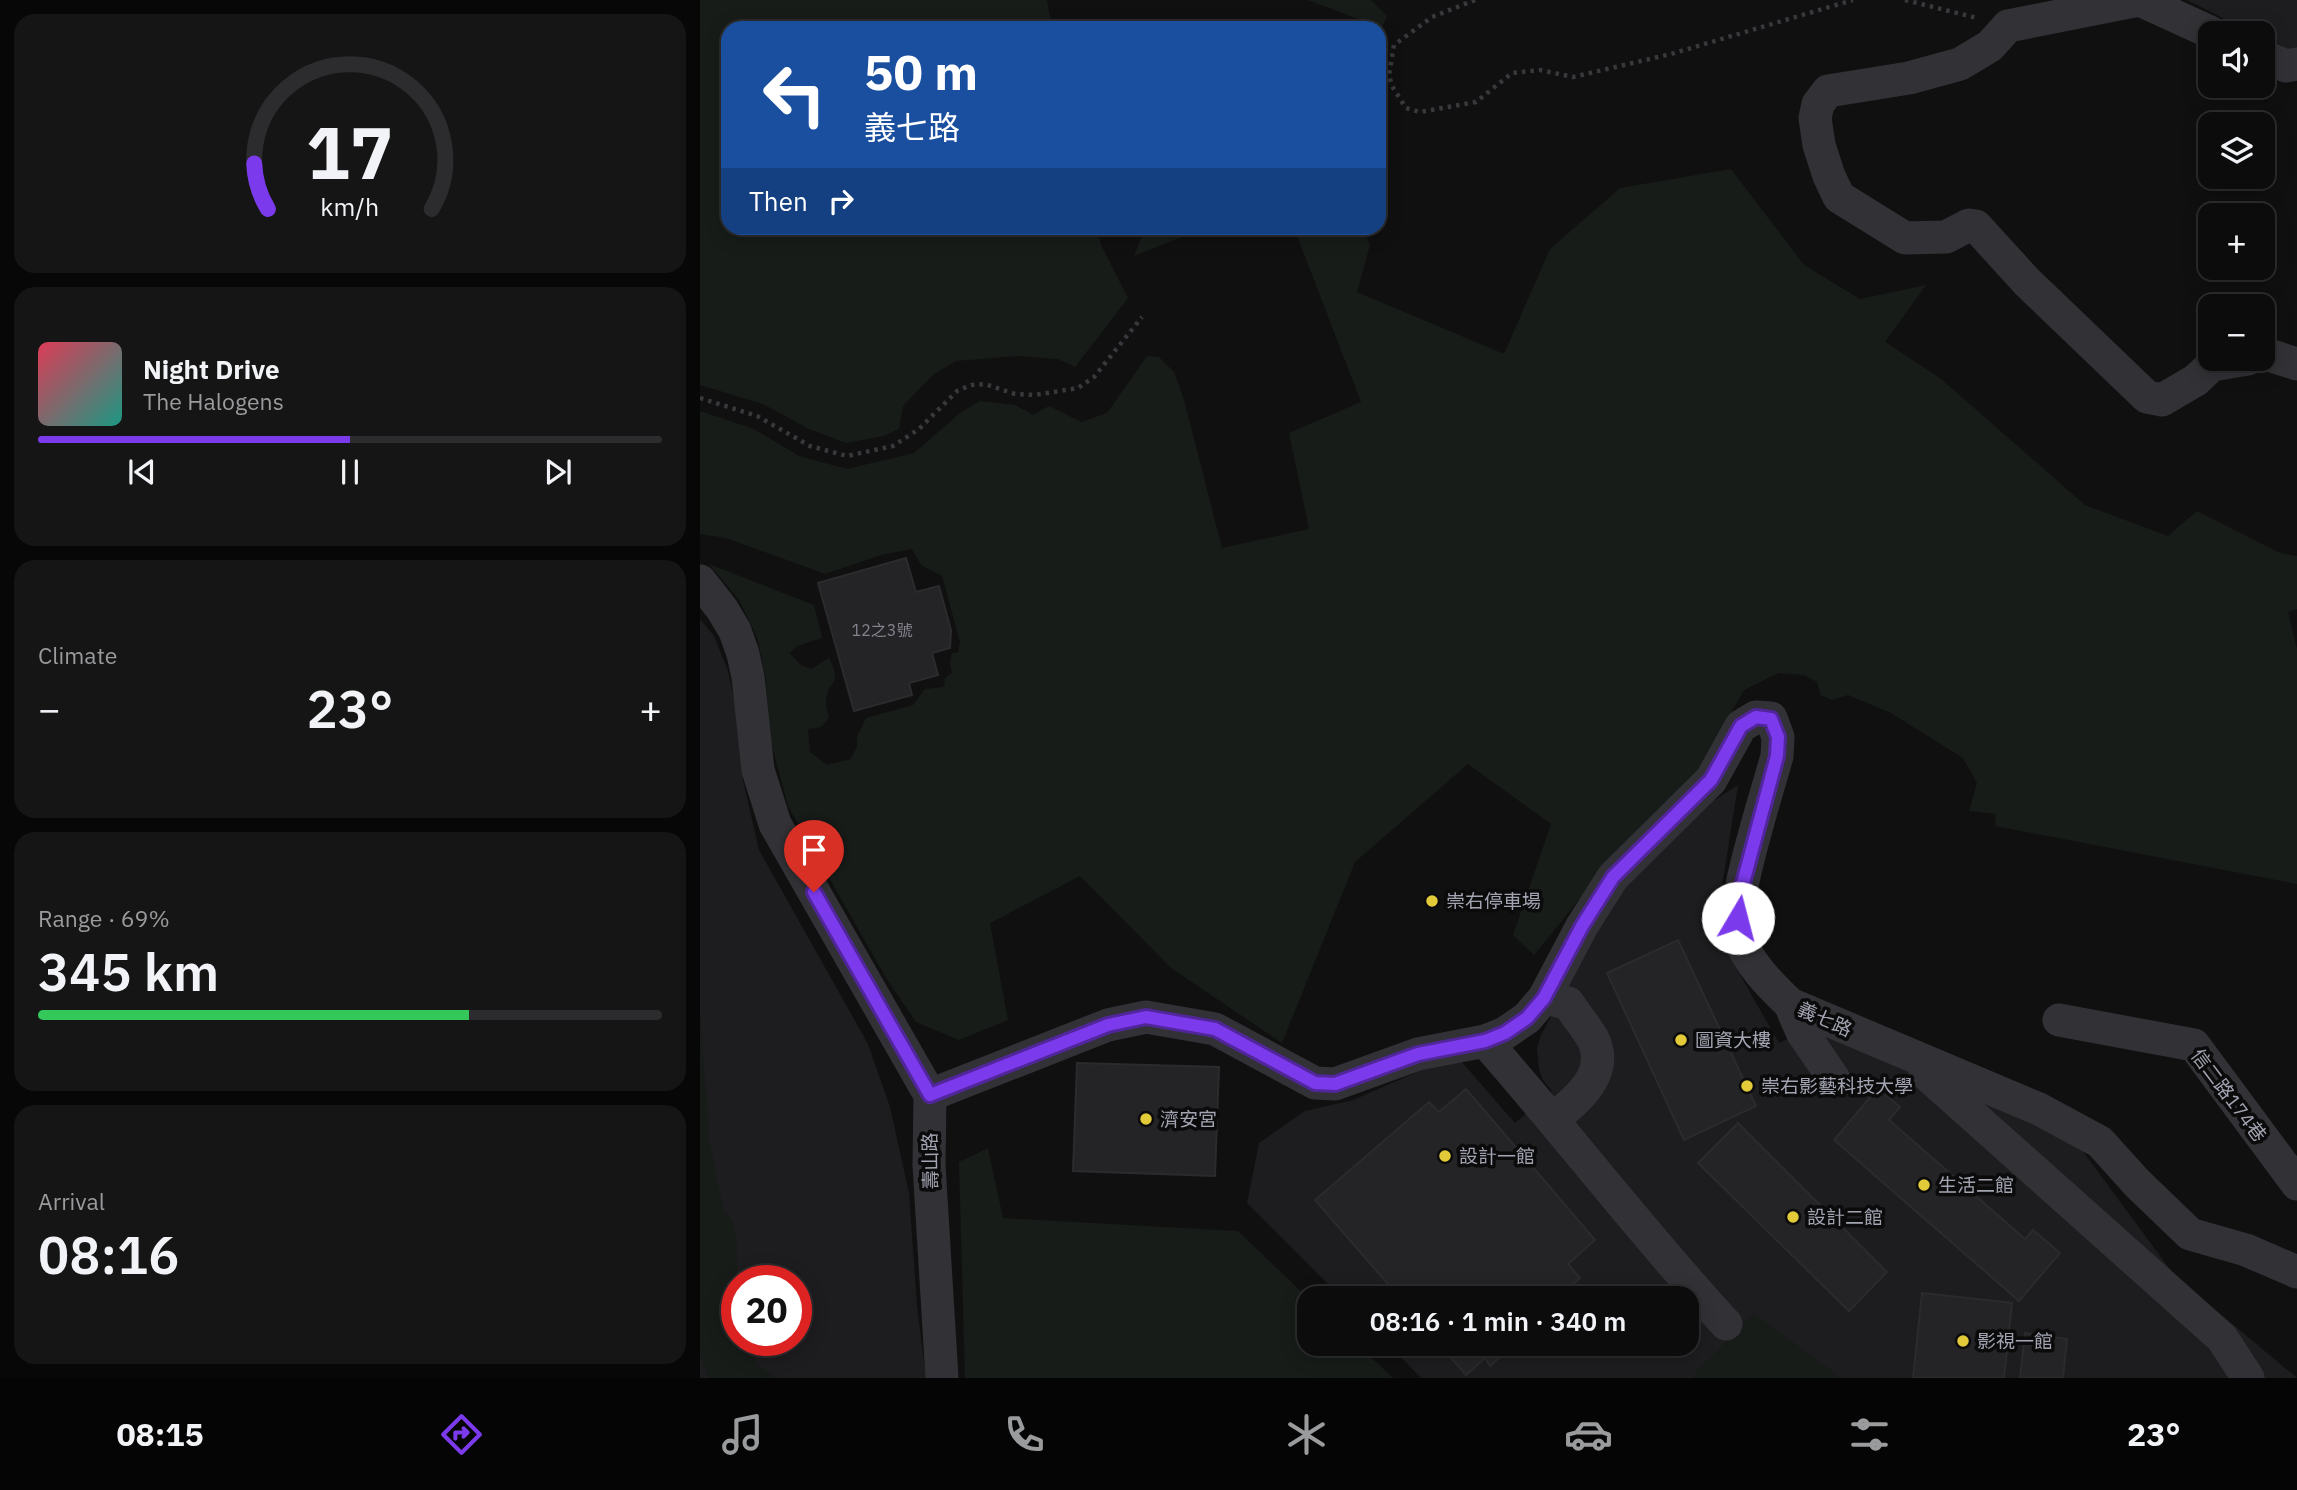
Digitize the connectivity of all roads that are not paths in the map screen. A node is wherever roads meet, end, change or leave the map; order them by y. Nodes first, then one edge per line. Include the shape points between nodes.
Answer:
1 (2139, 0) edge
2 (2198, 27) edge
3 (2275, 61) edge
4 (2297, 64) edge
5 (2275, 357) edge
6 (2297, 364) edge
7 (2206, 371) edge
8 (700, 581) edge
9 (1544, 998) junction
10 (1790, 1004) junction
11 (2059, 1020) dead end
12 (1485, 1041) junction
13 (1879, 1042) junction
14 (1834, 1079) dead end
15 (930, 1095) junction
16 (1553, 1119) junction
17 (2297, 1184) edge
18 (2297, 1272) edge
19 (1726, 1324) dead end
20 (942, 1378) edge
21 (2248, 1378) edge

1 - 2 street
1 - 7 street via 2008,26 1990,47 1960,64 1828,91 1815,118 1839,197 1905,238 1946,237 1976,226 2026,282 2147,397 2162,400
3 - 4 street
5 - 6 street
8 - 15 street via 735,631 743,654 758,770 775,824
9 - 10 street, 義七路 via 1613,877 1711,780 1741,726 1756,717 1771,719 1778,737 1777,756 1738,902 1738,934 1760,976
9 - 12 street, 義七路 via 1527,1018
9 - 16 street via 1568,1003 1594,1041 1598,1069 1581,1097
10 - 13 street, 義七路
10 - 14 street via 1802,1032
11 - 17 street, 信二路174巷 via 2194,1045
12 - 15 street, 義七路 via 1418,1054 1335,1084 1315,1083 1215,1029 1146,1017 1108,1025
12 - 16 street
13 - 18 street, 義七路 via 2039,1109 2100,1142 2190,1234 2246,1250
13 - 21 street via 1931,1077 2222,1338
15 - 20 street, 壽山路 via 929,1166
16 - 19 street

